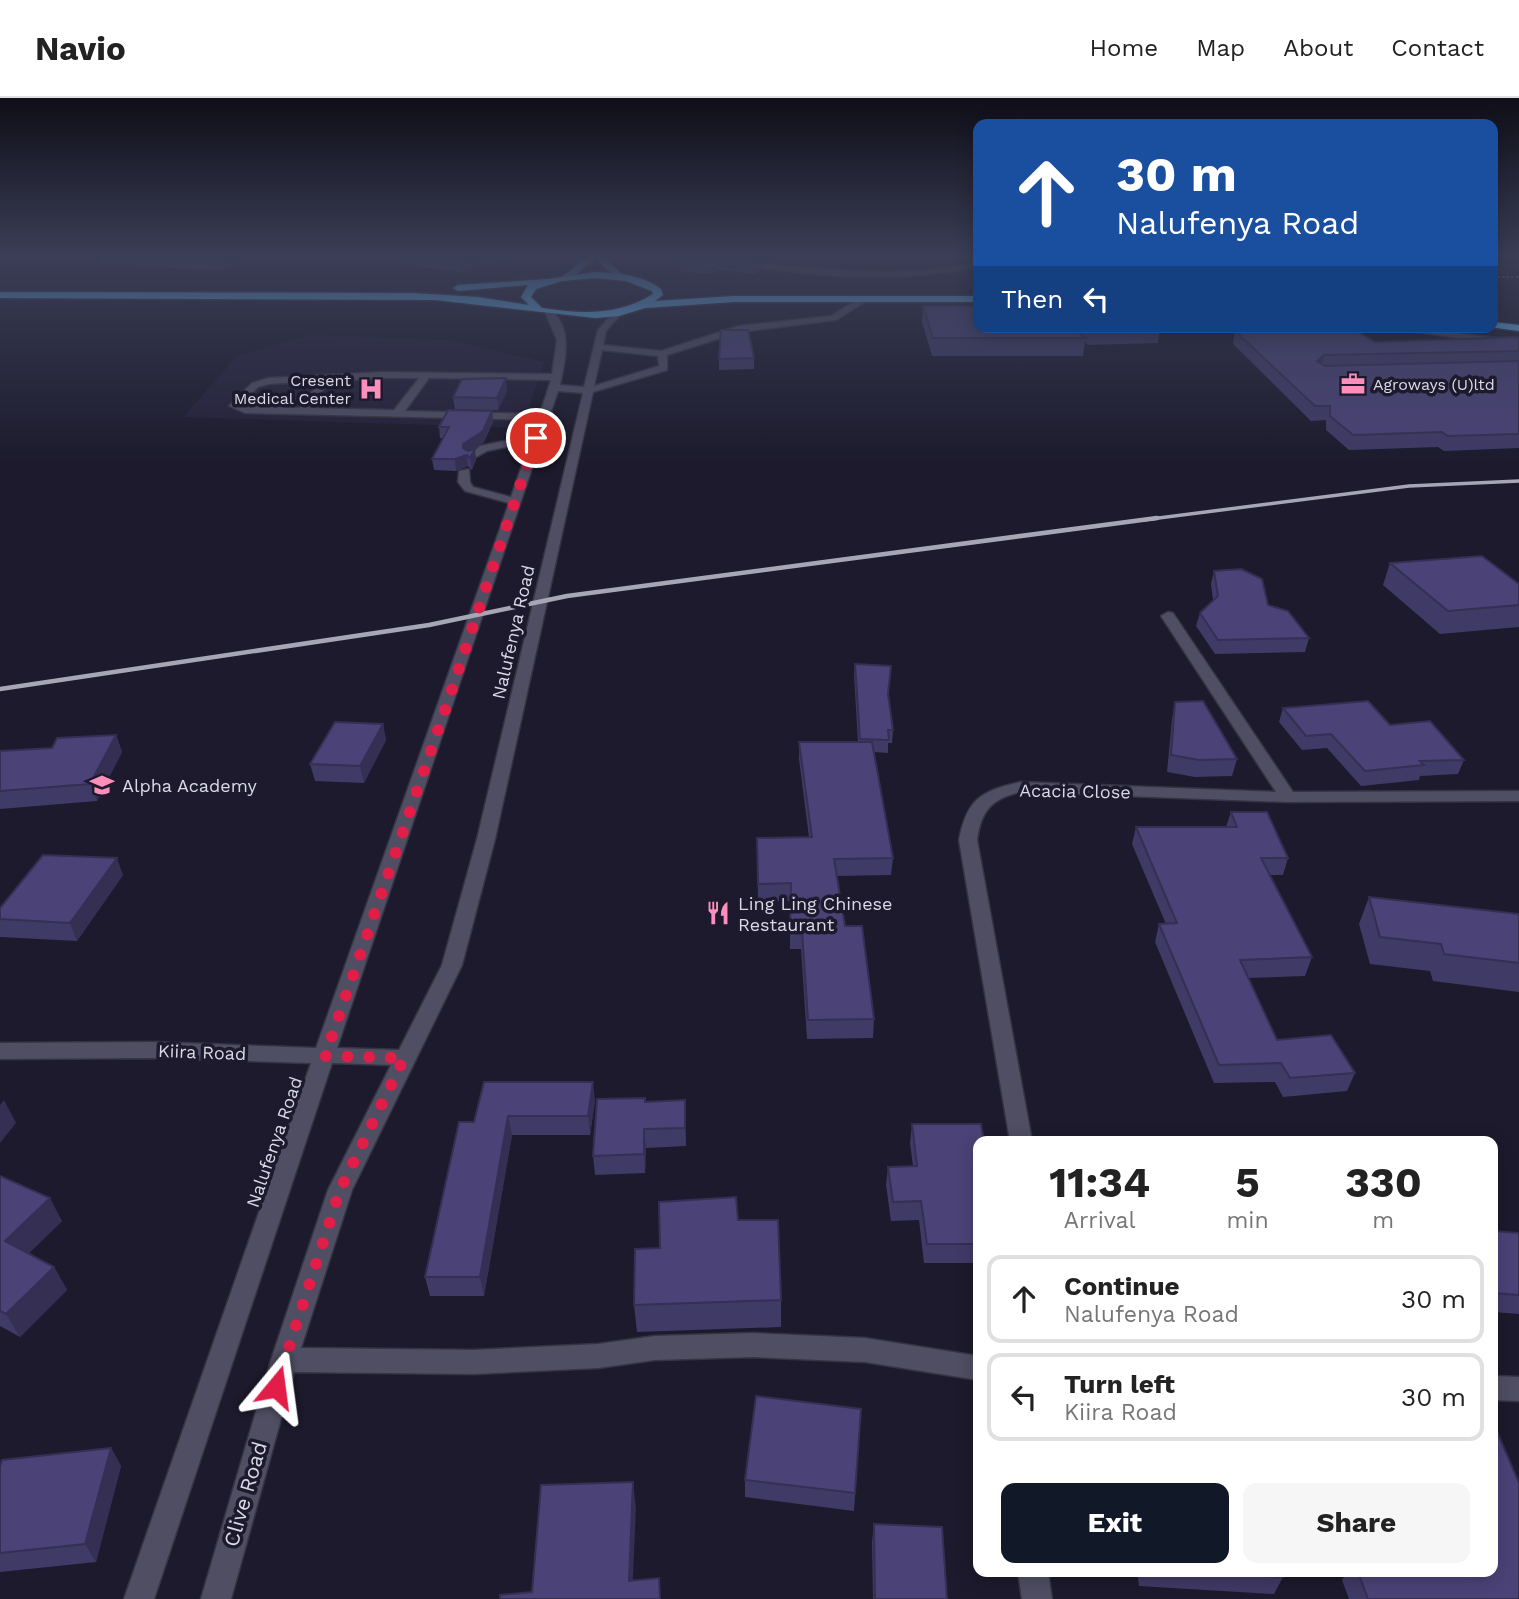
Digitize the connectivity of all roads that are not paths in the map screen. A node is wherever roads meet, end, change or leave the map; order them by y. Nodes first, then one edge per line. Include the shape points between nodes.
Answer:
1 (556, 324) edge
2 (608, 324) edge
3 (776, 324) edge
4 (1498, 326) edge
5 (1519, 328) edge
6 (1434, 333) edge
7 (1519, 344) edge
8 (600, 346) junction
9 (662, 354) junction
10 (427, 374) junction
11 (327, 378) junction
12 (555, 383) junction
13 (590, 390) junction
14 (300, 412) junction
15 (397, 414) junction
16 (544, 417) junction
17 (536, 438) junction
18 (471, 457) edge
19 (465, 471) edge
20 (514, 501) junction
21 (1168, 616) dead end
22 (1519, 796) edge
23 (1288, 797) junction
24 (0, 1051) edge
25 (325, 1056) junction
26 (404, 1058) junction
27 (1020, 1136) edge
28 (340, 1190) joint
29 (284, 1360) junction
30 (973, 1367) edge
31 (1498, 1388) edge
32 (1519, 1389) edge
33 (1033, 1577) edge
34 (139, 1599) edge
35 (216, 1599) edge
36 (1037, 1599) edge

1 - 12 street, Nalufenya Road via 564,342
2 - 8 street, Nalufenya Road
3 - 9 street via 739,328
4 - 5 highway
6 - 7 street
8 - 9 street
8 - 13 street, Nalufenya Road
9 - 13 street via 662,371
10 - 11 street
10 - 12 street
10 - 15 street
11 - 14 street
11 - 14 street via 260,382 234,406
12 - 13 street
12 - 16 street, Nalufenya Road
13 - 26 street, Nalufenya Road via 453,965
14 - 15 street
15 - 16 street
16 - 17 street, Nalufenya Road
17 - 18 street via 484,447
17 - 20 street, Nalufenya Road
19 - 20 street via 469,489
20 - 25 street, Nalufenya Road
21 - 23 street
22 - 23 street, Acacia Close
23 - 27 street, Acacia Close via 1020,788 1002,791 981,803 971,817 968,840
24 - 25 street, Kiira Road
25 - 26 street, Kiira Road
25 - 34 street, Nalufenya Road
26 - 28 street, Nalufenya Road
28 - 29 street, Clive Road
29 - 30 street via 474,1362 753,1345 865,1350
29 - 35 street, Clive Road
31 - 32 street
33 - 36 street

